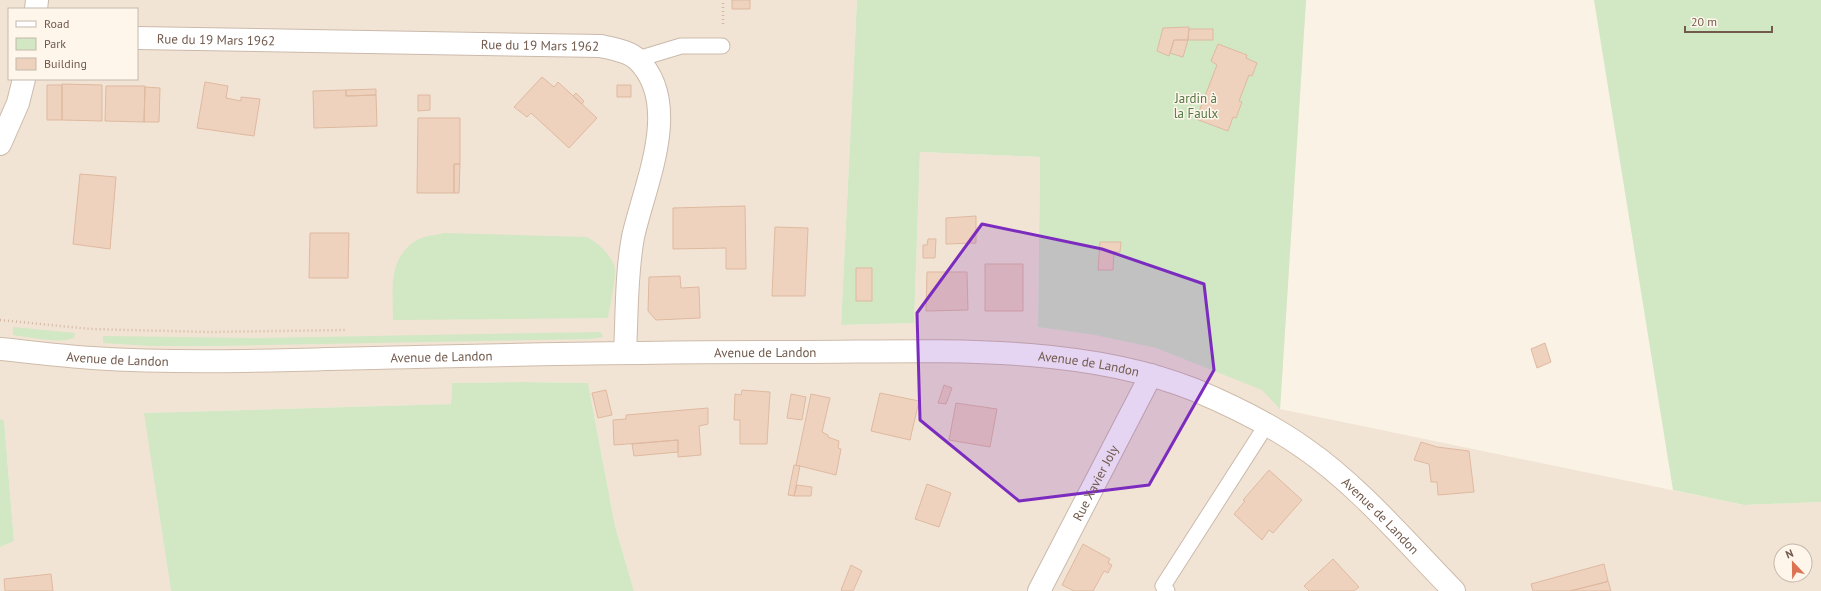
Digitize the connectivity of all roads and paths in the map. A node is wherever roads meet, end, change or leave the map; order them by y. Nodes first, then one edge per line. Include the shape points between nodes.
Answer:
1 (138, 38) edge
2 (722, 46) dead end
3 (638, 59) junction
4 (24, 80) edge
5 (0, 144) edge
6 (0, 320) edge
7 (351, 330) dead end
8 (0, 349) edge
9 (625, 353) junction
10 (1151, 375) junction
11 (1267, 424) junction
12 (1039, 591) edge
13 (1167, 591) edge
14 (1454, 591) edge

1 - 3 street, Rue du 19 Mars 1962 via 601,46 620,50
2 - 3 lane via 681,46
3 - 9 street via 654,85 658,103 658,124 653,162 630,260
4 - 5 street via 18,103
6 - 7 path via 91,329 210,332
8 - 9 street, Avenue de Landon via 93,358 210,361
9 - 10 street, Avenue de Landon via 1036,356 1093,363
10 - 11 street, Avenue de Landon via 1194,390
10 - 12 street, Rue Xavier Joly
11 - 13 lane via 1163,586
11 - 14 street, Avenue de Landon via 1343,479

